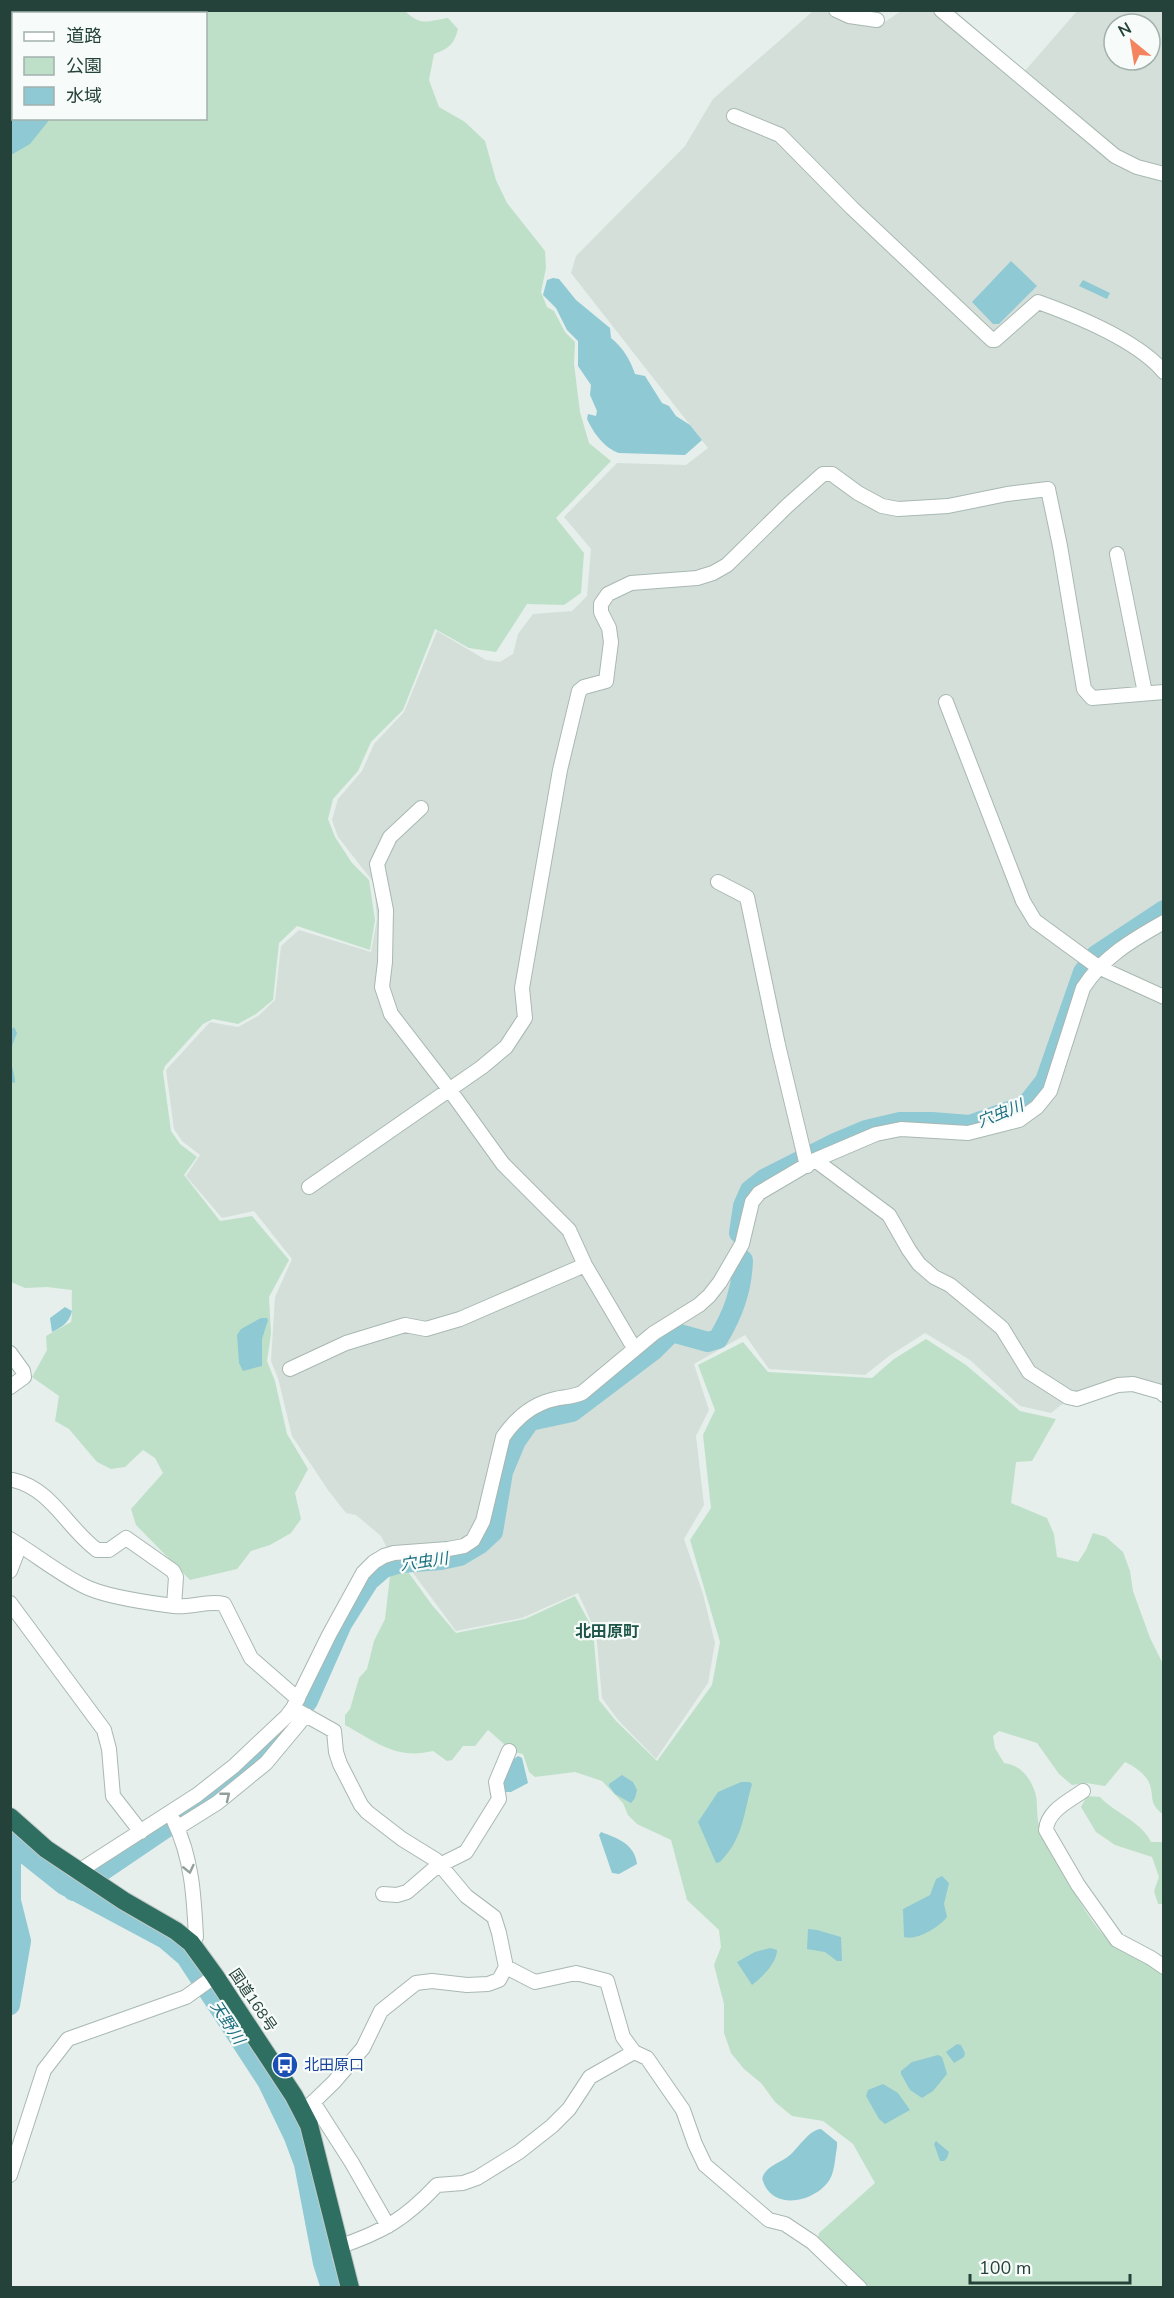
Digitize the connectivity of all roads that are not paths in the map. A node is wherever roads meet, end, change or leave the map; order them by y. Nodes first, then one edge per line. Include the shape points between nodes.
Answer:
1 (836, 10) edge
2 (940, 10) edge
3 (876, 20) dead end
4 (734, 116) dead end
5 (1164, 174) edge
6 (1164, 372) edge
7 (1117, 554) dead end
8 (1164, 692) edge
9 (1145, 693) junction
10 (946, 702) dead end
11 (421, 808) dead end
12 (718, 882) dead end
13 (1164, 922) edge
14 (1098, 967) junction
15 (1164, 997) edge
16 (449, 1089) junction
17 (811, 1163) junction
18 (309, 1187) dead end
19 (585, 1265) junction
20 (634, 1348) junction
21 (10, 1353) edge
22 (290, 1369) dead end
23 (10, 1387) edge
24 (1164, 1395) edge
25 (11, 1477) edge
26 (15, 1542) edge
27 (10, 1571) edge
28 (10, 1603) edge
29 (174, 1606) junction
30 (296, 1703) junction
31 (306, 1714) junction
32 (508, 1751) dead end
33 (1083, 1791) dead end
34 (171, 1814) junction
35 (10, 1817) edge
36 (177, 1828) junction
37 (141, 1832) junction
38 (441, 1865) junction
39 (79, 1871) junction
40 (383, 1894) dead end
41 (191, 1943) junction
42 (506, 1967) junction
43 (1164, 1967) edge
44 (215, 1976) junction
45 (634, 2052) junction
46 (308, 2107) junction
47 (10, 2175) edge
48 (388, 2226) junction
49 (339, 2247) junction
50 (350, 2288) edge
51 (860, 2288) edge

1 - 3 street
2 - 5 street via 1115,156
4 - 6 street via 780,135 992,340 1038,302 1101,328
7 - 9 street
8 - 9 street
9 - 16 street via 1092,698 1084,689 1048,489 948,506 898,509 882,506 832,474 823,474 727,565 713,573 697,578 631,583 608,594 601,604 611,642 606,681 579,691 560,770 522,988 525,1018 506,1047
10 - 14 street via 1027,908 1035,921
11 - 16 street via 390,837 377,864 386,910 382,987 391,1014
12 - 17 street via 747,897 778,1045
13 - 14 street
14 - 15 street
14 - 17 street via 1083,988 1050,1091 1026,1116 968,1133 901,1129 884,1132
16 - 18 street
16 - 19 street via 503,1164 568,1230
17 - 20 street via 759,1193 752,1202 742,1244 709,1296
17 - 24 street via 889,1215 919,1264 1002,1328 1029,1372 1077,1399 1118,1385 1134,1384
19 - 20 street
19 - 22 street via 460,1319 426,1329 405,1325 346,1343
20 - 30 street via 582,1394 532,1407 508,1429 483,1521 473,1540 448,1549 394,1552 363,1573
21 - 23 street via 24,1377
25 - 29 street via 38,1490 97,1550 109,1550 126,1538 173,1571
26 - 27 street
26 - 29 street via 86,1587
28 - 37 street via 104,1730 113,1796
29 - 30 street via 224,1604 251,1658
30 - 31 street
30 - 34 street via 234,1766
36 -> 31 street via 217,1803 266,1762
31 - 38 street via 334,1731 340,1764 367,1812
32 - 38 street via 496,1782 499,1798 466,1852
33 - 43 street via 1051,1815 1046,1830 1117,1940
34 - 36 street
34 - 37 street
35 - 39 highway, 国道168号 via 46,1849
36 -> 41 street via 193,1884 196,1937
37 - 39 street
38 - 40 street via 407,1892
38 - 42 street via 466,1896 494,1917
39 - 41 highway, 国道168号
41 - 44 highway, 国道168号
42 - 45 street via 535,1982 576,1973 607,1981 623,2037
42 - 46 street via 498,1980 488,1984 416,1983 381,2011 363,2048
44 - 46 highway, 国道168号
44 - 47 street via 186,1997 68,2039 44,2070
45 - 48 street via 590,2078 569,2109 531,2144 477,2178 437,2185 405,2216
45 - 51 street via 646,2058 683,2110 705,2164 769,2220 785,2224 812,2242
46 - 48 street via 352,2163
46 - 49 highway, 国道168号
48 - 49 street
49 - 50 highway, 国道168号

